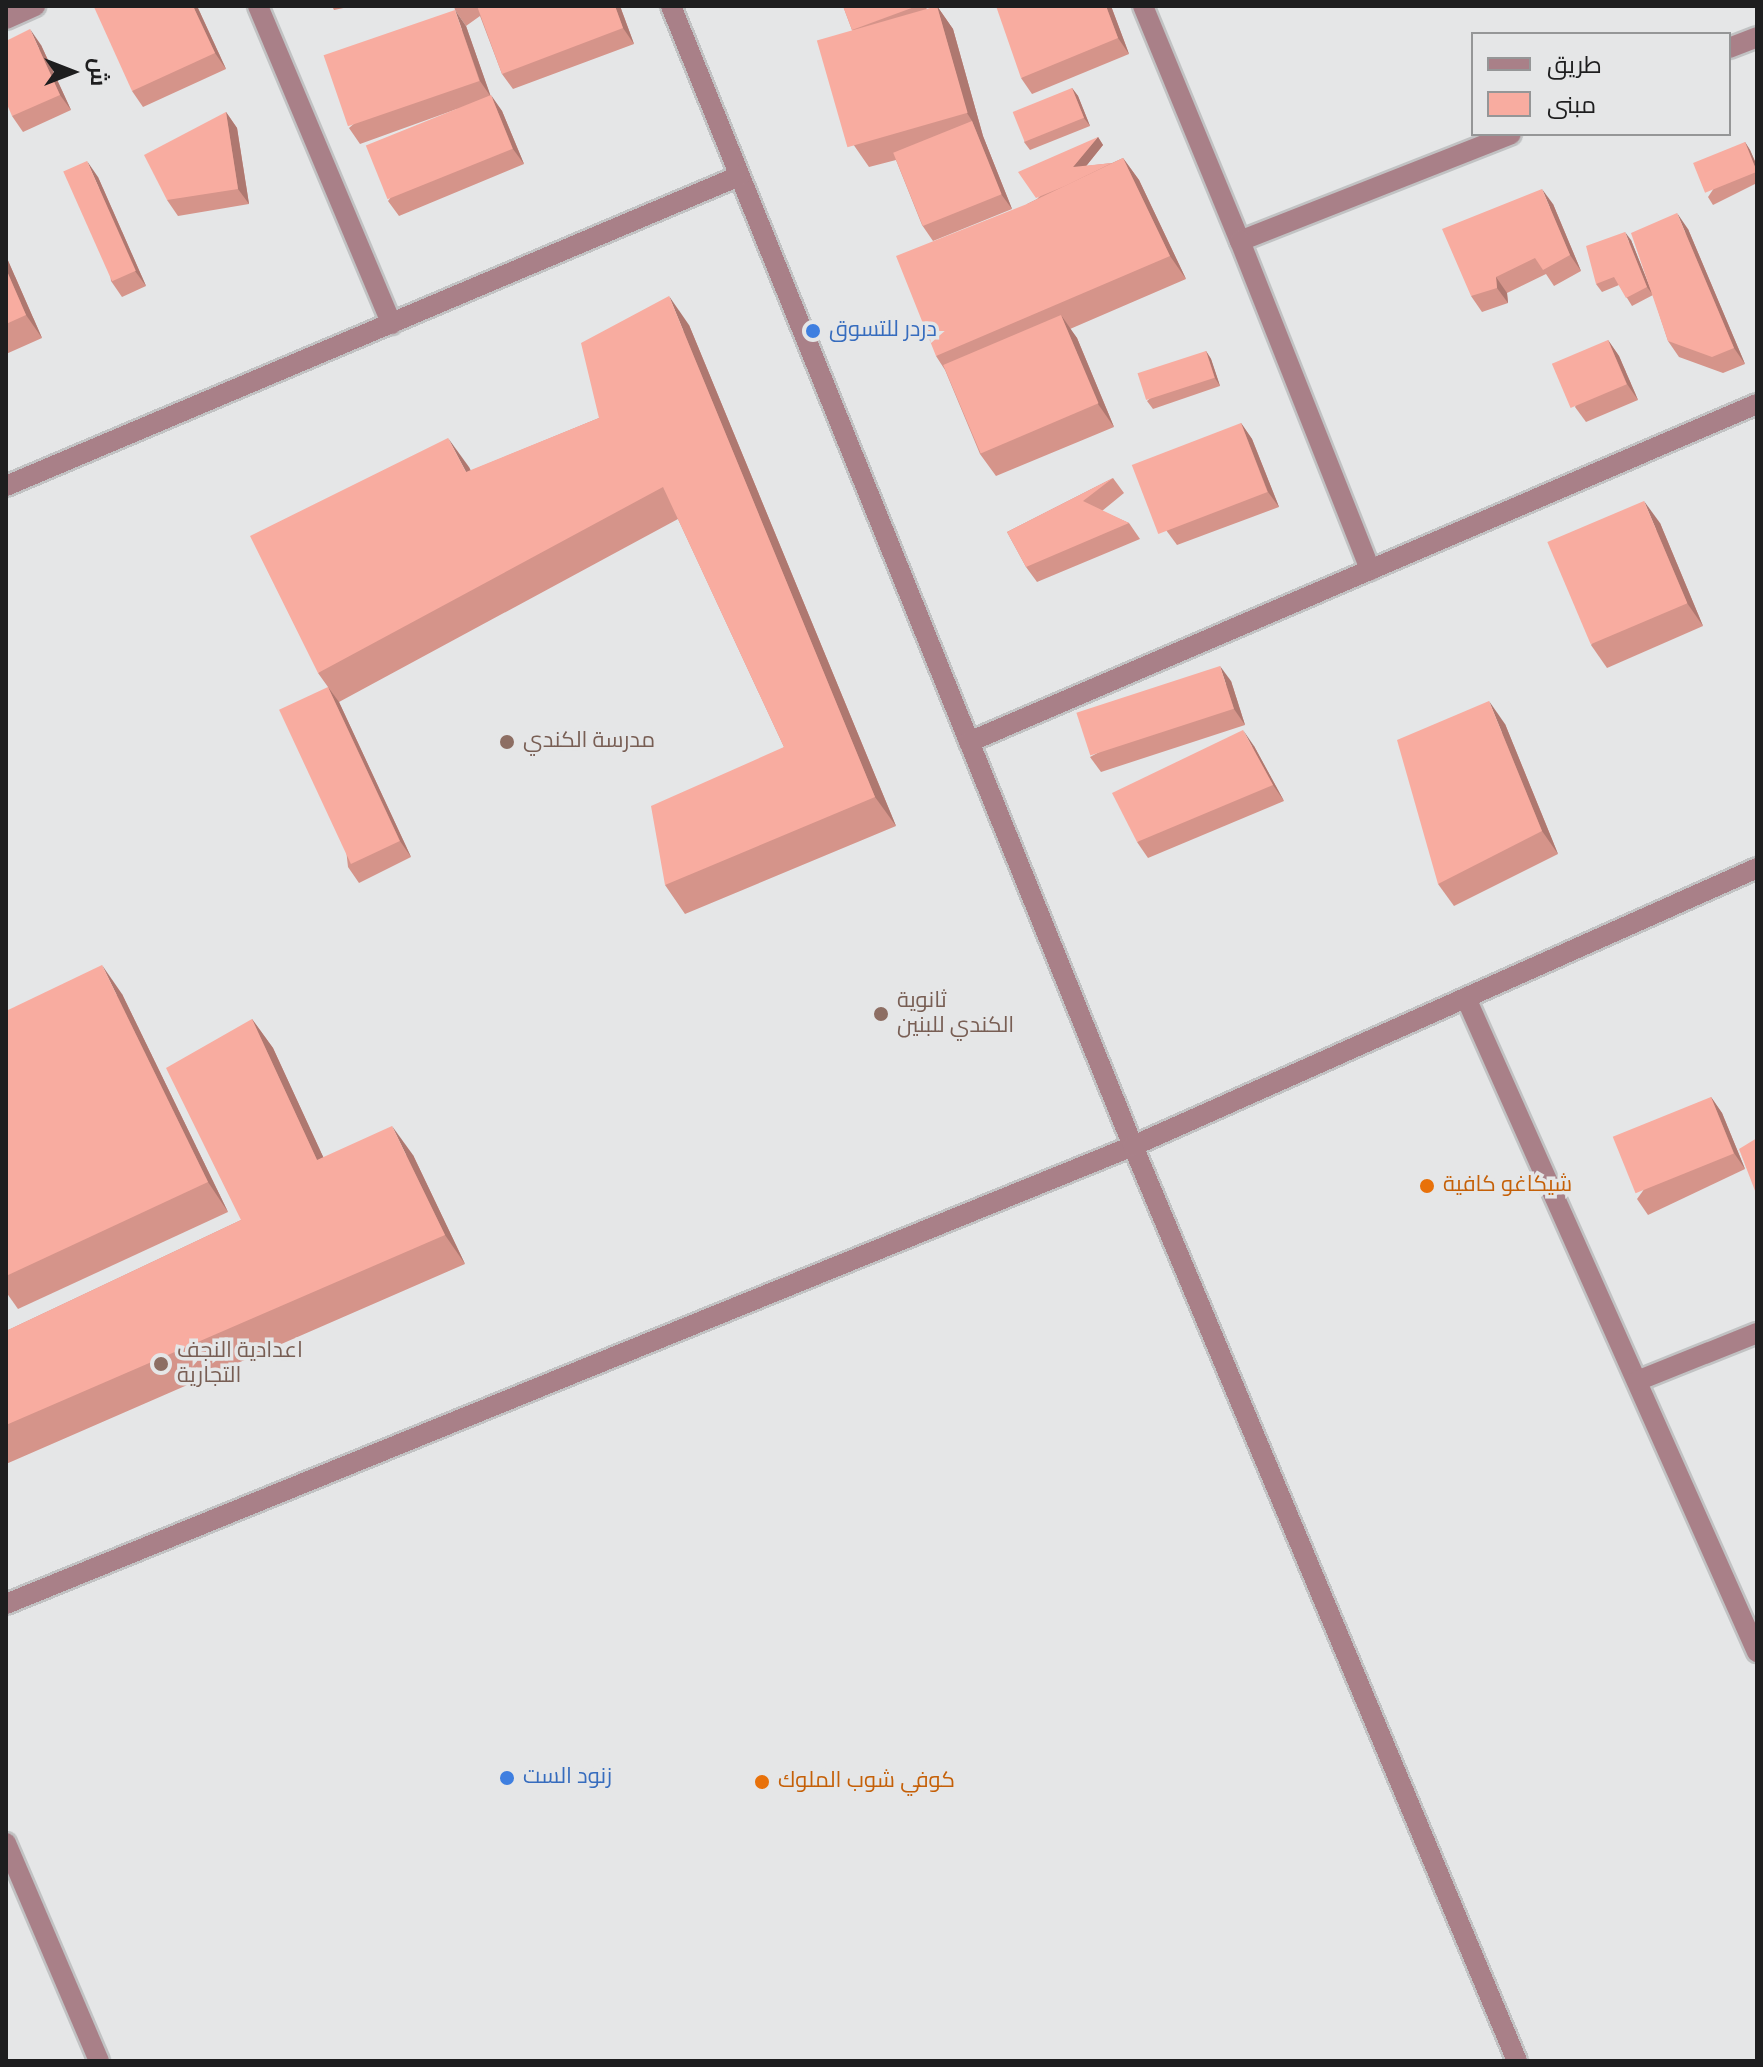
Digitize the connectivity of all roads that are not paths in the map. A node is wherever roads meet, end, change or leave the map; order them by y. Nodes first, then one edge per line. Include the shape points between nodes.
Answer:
1 (35, 6) edge
2 (258, 6) edge
3 (671, 6) edge
4 (1143, 6) edge
5 (6, 19) edge
6 (1757, 37) edge
7 (1731, 47) edge
8 (1506, 136) edge
9 (739, 176) junction
10 (1240, 241) junction
11 (392, 324) junction
12 (1757, 404) edge
13 (6, 486) edge
14 (1370, 570) junction
15 (969, 742) junction
16 (1757, 868) edge
17 (1466, 998) junction
18 (1133, 1146) junction
19 (1757, 1333) edge
20 (1637, 1381) junction
21 (6, 1604) edge
22 (1757, 1652) edge
23 (6, 1843) edge
24 (99, 2061) edge
25 (1517, 2061) edge

1 - 5 street
2 - 11 street
3 - 9 street
4 - 10 street
6 - 7 street
8 - 10 street
9 - 11 street
9 - 15 street
10 - 14 street
11 - 13 street
12 - 14 street
14 - 15 street
15 - 18 street
16 - 17 street
17 - 18 street
17 - 20 street
18 - 21 street
18 - 25 street
19 - 20 street
20 - 22 street
23 - 24 street

